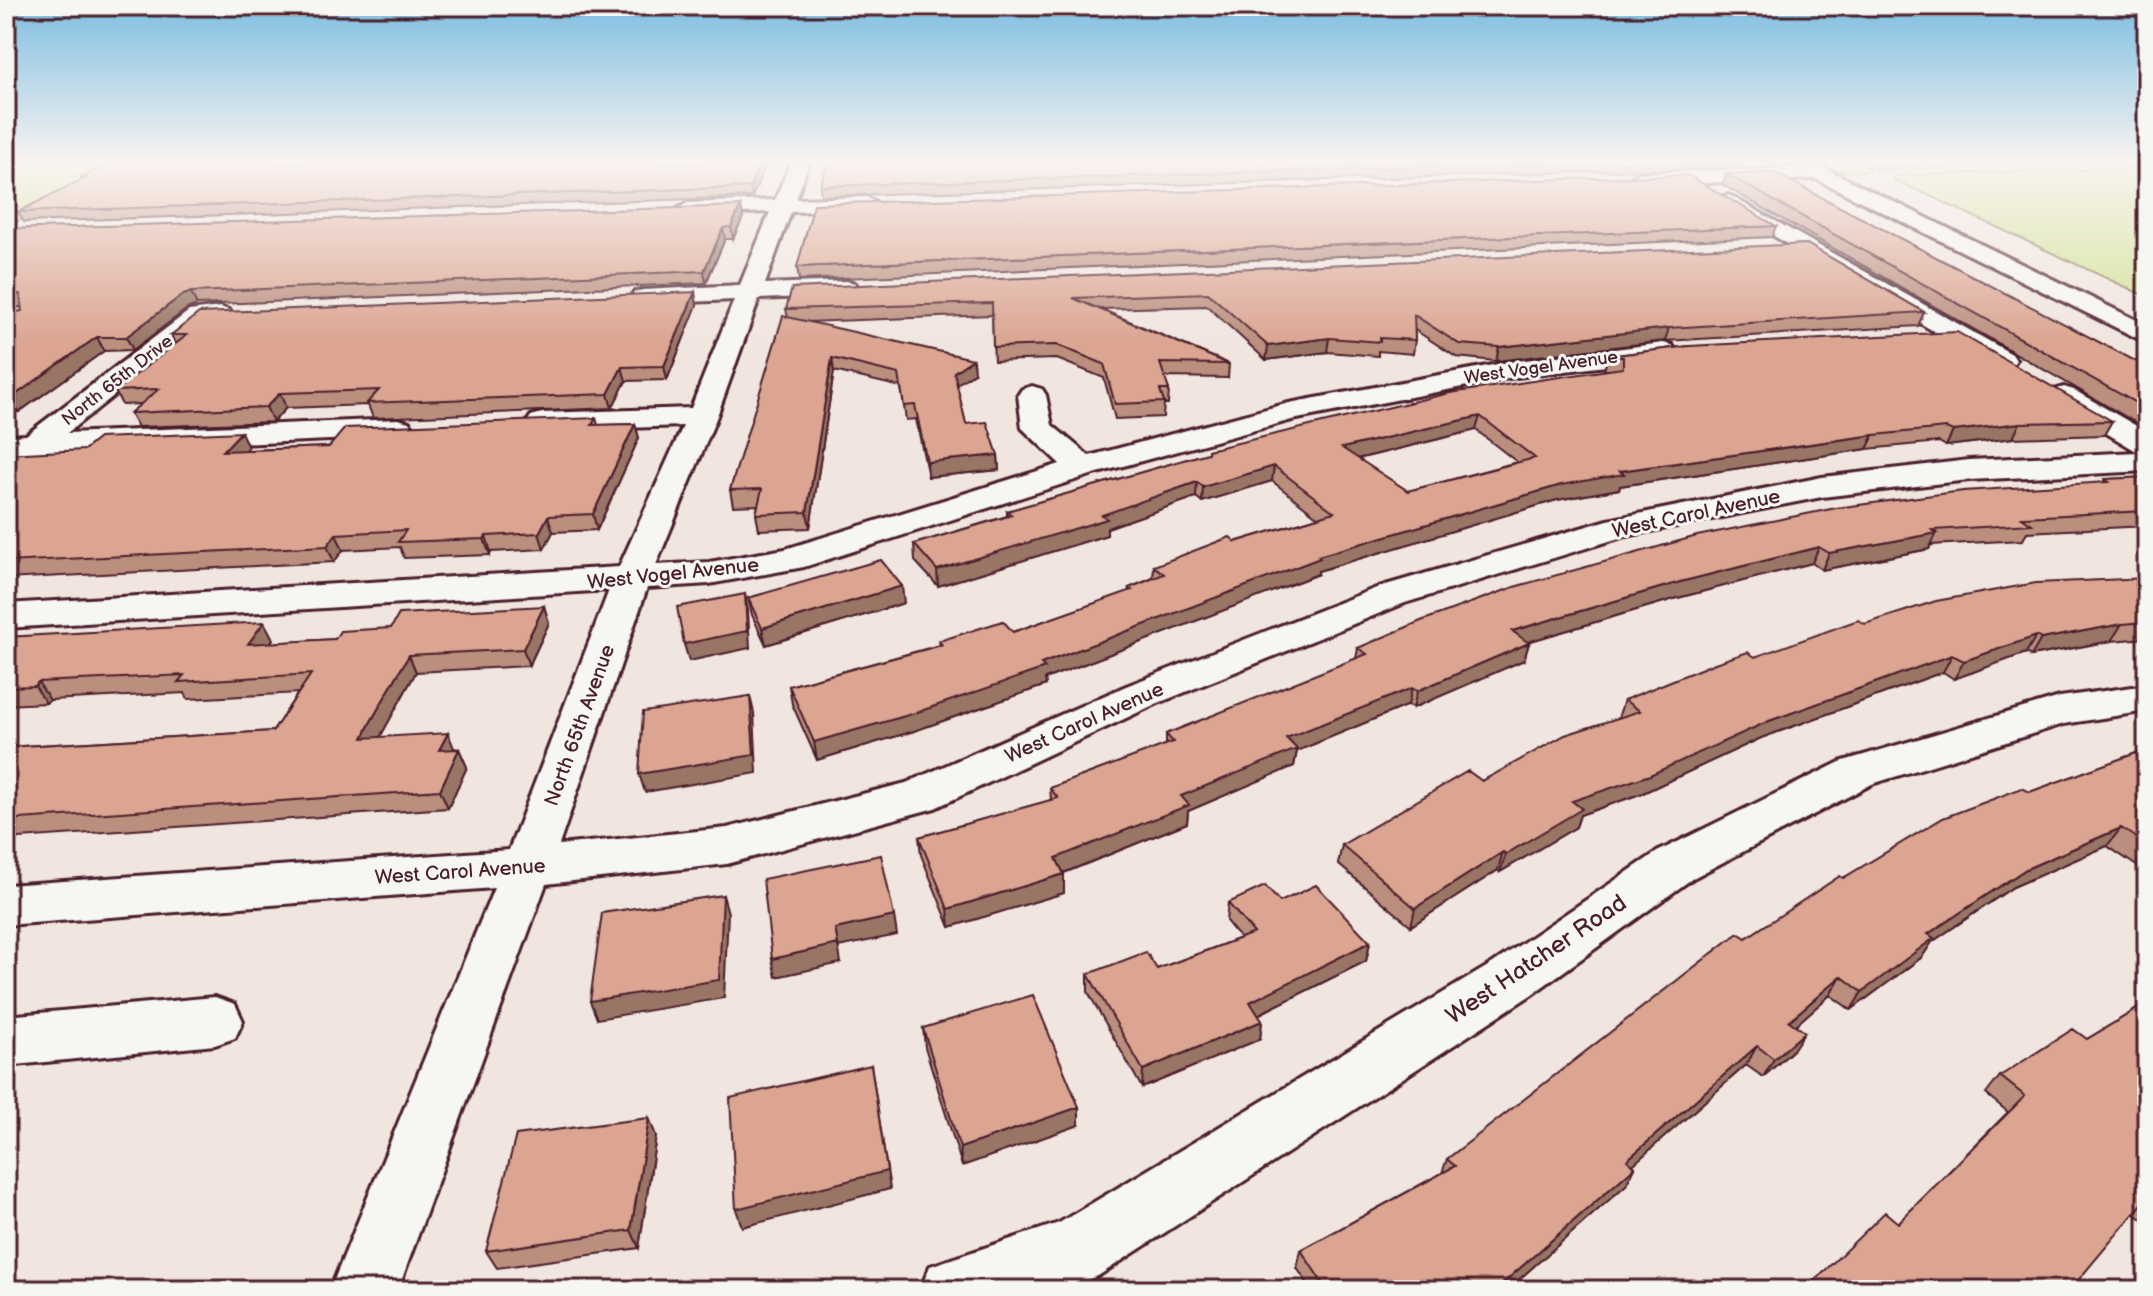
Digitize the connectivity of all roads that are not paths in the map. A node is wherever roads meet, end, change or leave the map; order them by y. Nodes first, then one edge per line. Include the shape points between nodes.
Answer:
1 (777, 222) edge
2 (1766, 222) edge
3 (1919, 222) edge
4 (1806, 246) junction
5 (1758, 248) edge
6 (875, 287) edge
7 (749, 293) junction
8 (623, 298) edge
9 (245, 314) edge
10 (1958, 334) junction
11 (2147, 335) edge
12 (1900, 337) edge
13 (1698, 348) edge
14 (1032, 395) dead end
15 (702, 416) junction
16 (511, 424) edge
17 (432, 427) edge
18 (21, 444) edge
19 (2147, 445) edge
20 (2147, 461) edge
21 (1083, 467) junction
22 (632, 579) junction
23 (6, 616) edge
24 (2147, 698) edge
25 (527, 867) junction
26 (6, 905) edge
27 (215, 1021) dead end
28 (6, 1041) edge
29 (364, 1290) edge
30 (954, 1290) edge

1 - 7 street, North 65th Avenue
2 - 4 street
3 - 11 street
4 - 5 street
4 - 10 street
6 - 7 street
7 - 8 street
7 - 15 street, North 65th Avenue
9 - 18 street, North 65th Drive via 198,316
10 - 12 street
10 - 19 street
13 - 21 street, West Vogel Avenue via 1353,388
14 - 21 street via 1037,428
15 - 16 street
15 - 22 street, North 65th Avenue
17 - 18 street
20 - 25 street, West Carol Avenue via 1969,470 1822,487 1620,527 1392,595 1141,695 919,796 727,846
21 - 22 street, West Vogel Avenue via 791,559
22 - 23 street, West Vogel Avenue
22 - 25 street, North 65th Avenue
24 - 30 street, West Hatcher Road via 2060,711 1856,773 1675,865 1512,979 1074,1252
25 - 26 street, West Carol Avenue
25 - 29 street, North 65th Avenue
27 - 28 street

